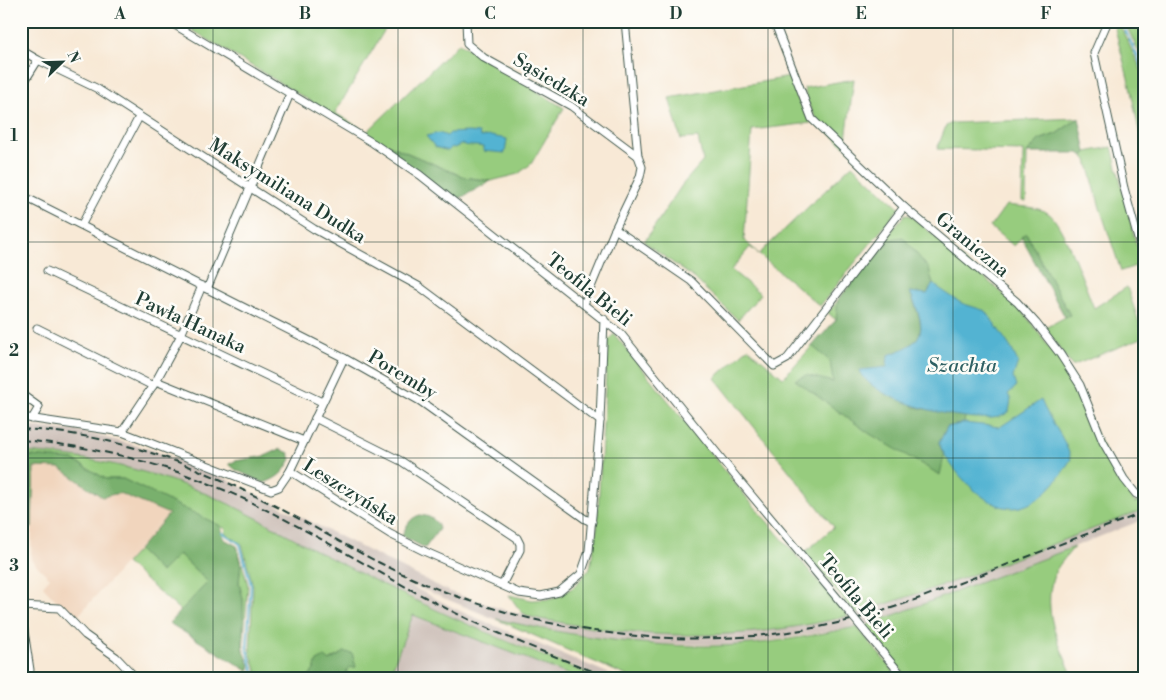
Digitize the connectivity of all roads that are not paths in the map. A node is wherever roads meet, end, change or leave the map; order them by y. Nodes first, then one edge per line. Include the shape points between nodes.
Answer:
1 (168, 21) edge
2 (466, 21) edge
3 (625, 21) edge
4 (774, 21) edge
5 (1108, 21) edge
6 (21, 50) edge
7 (38, 60) junction
8 (21, 87) edge
9 (290, 94) junction
10 (139, 117) junction
11 (638, 156) junction
12 (251, 187) junction
13 (21, 195) edge
14 (904, 207) junction
15 (82, 224) junction
16 (615, 229) junction
17 (1145, 257) edge
18 (47, 271) dead end
19 (205, 288) junction
20 (584, 304) junction
21 (604, 320) junction
22 (613, 327) junction
23 (37, 328) dead end
24 (181, 336) junction
25 (603, 342) junction
26 (344, 358) junction
27 (155, 384) junction
28 (21, 394) edge
29 (322, 402) junction
30 (600, 408) junction
31 (588, 413) junction
32 (21, 417) edge
33 (315, 418) junction
34 (32, 419) junction
35 (600, 421) junction
36 (122, 432) junction
37 (304, 441) junction
38 (290, 471) junction
39 (1145, 498) edge
40 (592, 522) junction
41 (502, 585) junction
42 (21, 606) edge
43 (21, 611) edge
44 (26, 674) edge
45 (138, 679) edge
46 (905, 679) edge

1 - 9 street, Teofila Bieli
2 - 11 street, Sąsiedzka via 467,44 479,54 571,106
3 - 11 street
4 - 14 street, Graniczna via 812,119
5 - 17 street via 1094,53 1124,188
6 - 7 street, Maksymiliana Dudka
7 - 8 street
7 - 10 street, Maksymiliana Dudka via 96,88
9 - 12 street
9 - 20 street, Teofila Bieli via 420,175
10 - 12 street, Maksymiliana Dudka
10 - 15 street
11 - 16 street via 642,167 640,177
12 - 19 street
12 - 31 street, Maksymiliana Dudka via 314,229 420,286
13 - 15 street, Poremby
14 - 16 street via 787,360 774,366 691,281
14 - 39 street, Graniczna via 1018,302 1036,323 1080,385 1103,442 1128,485
15 - 19 street, Poremby
16 - 20 street
18 - 24 street, Pawła Hanaka
19 - 24 street
19 - 26 street, Poremby
20 - 21 street, Teofila Bieli
21 - 22 street, Teofila Bieli
21 - 25 street
22 - 25 street
22 - 46 street, Teofila Bieli, bridge
23 - 27 street
24 - 27 street
24 - 29 street, Pawła Hanaka
25 - 30 street
26 - 29 street
26 - 40 street, Poremby via 420,401
27 - 36 street
27 - 37 street
28 - 34 street via 39,406
29 - 33 street
30 - 31 street
30 - 35 street
31 - 35 street, Maksymiliana Dudka
32 - 34 street, Leszczyńska
33 - 37 street
33 - 41 street via 401,461 516,538 520,550
34 - 36 street, Leszczyńska
35 - 40 street
36 - 38 street, Leszczyńska via 271,490 278,487
37 - 38 street
38 - 41 street, Leszczyńska via 397,538
40 - 41 street, Leszczyńska via 585,567 578,578 565,588 549,596 537,596 518,593
42 - 45 street via 60,608 85,635 116,657
43 - 44 street

